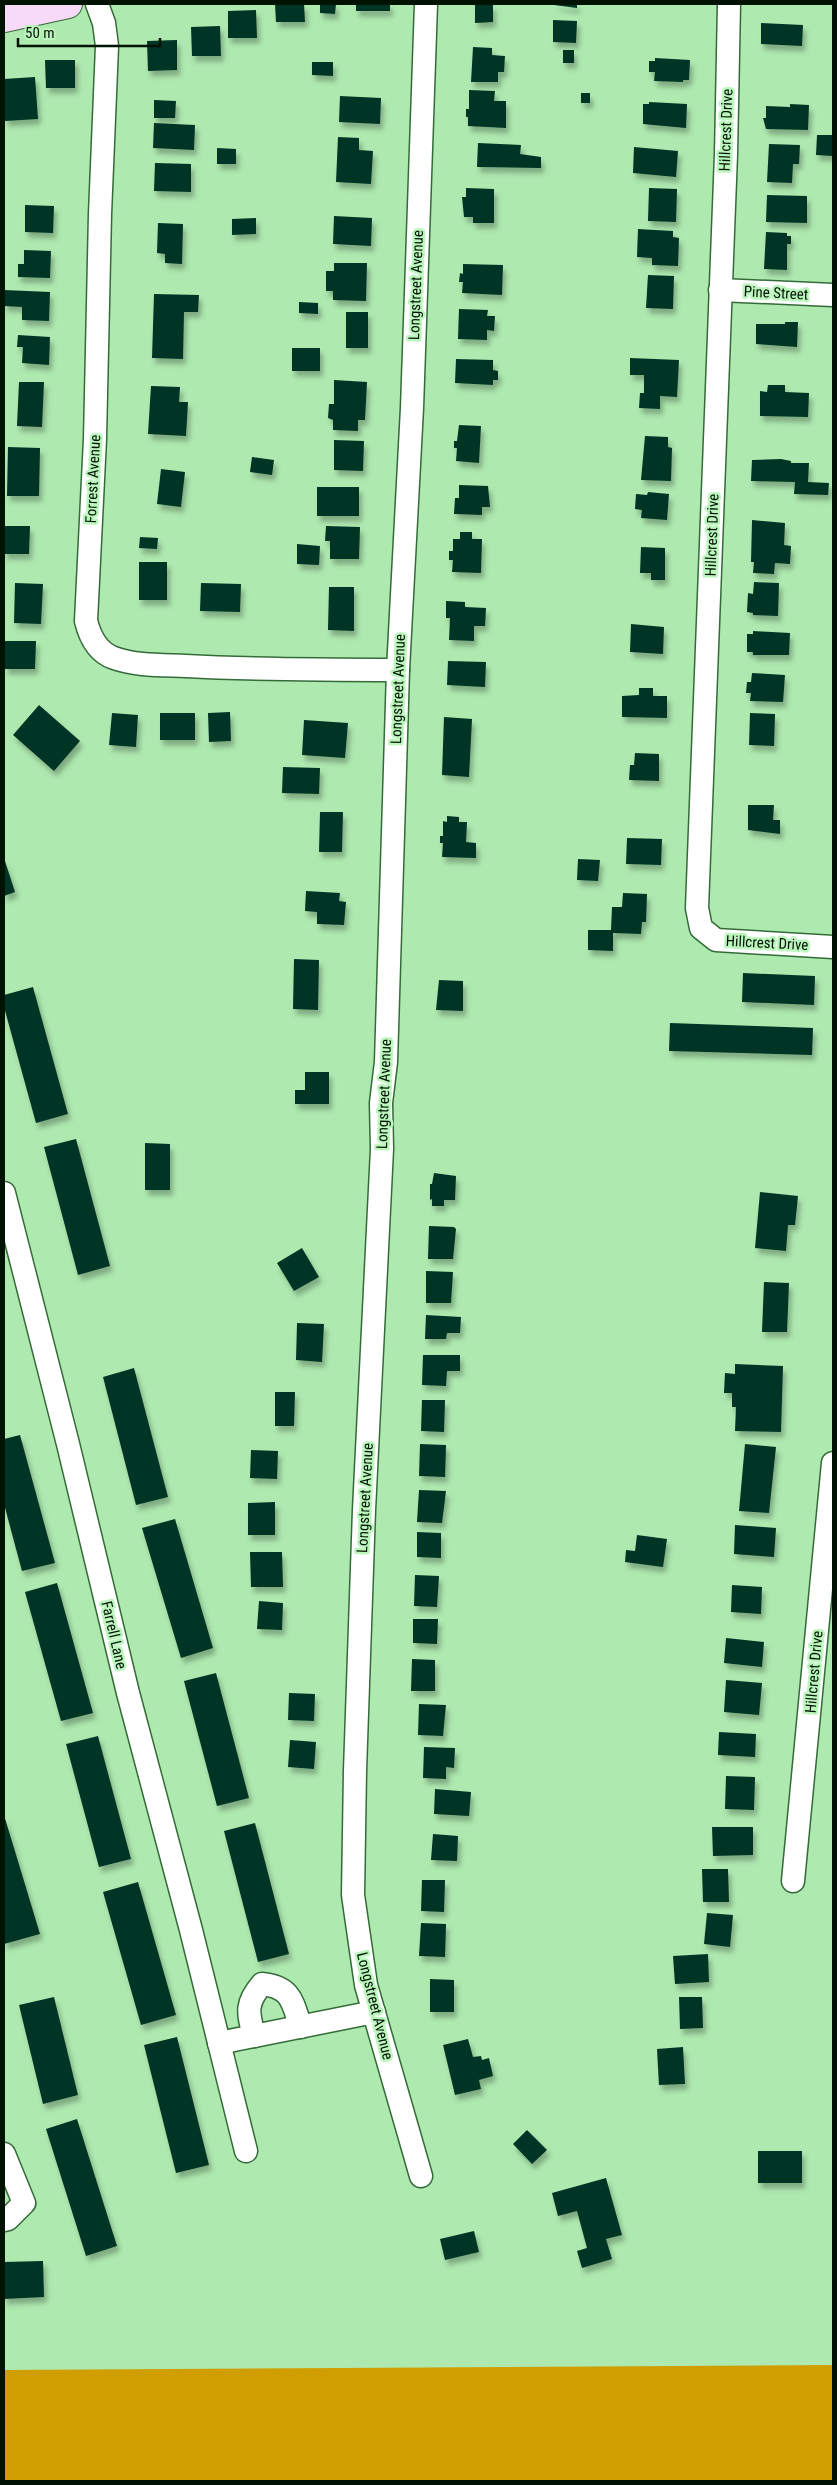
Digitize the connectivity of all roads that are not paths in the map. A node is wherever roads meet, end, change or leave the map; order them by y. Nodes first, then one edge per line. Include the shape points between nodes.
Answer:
1 (68, 4) edge
2 (97, 4) edge
3 (426, 4) edge
4 (729, 4) edge
5 (4, 18) edge
6 (720, 290) junction
7 (833, 295) edge
8 (398, 670) junction
9 (833, 947) edge
10 (4, 1193) edge
11 (833, 1463) edge
12 (793, 1881) dead end
13 (374, 2012) junction
14 (301, 2026) junction
15 (254, 2036) junction
16 (220, 2042) junction
17 (246, 2150) dead end
18 (4, 2154) edge
19 (421, 2176) dead end
20 (4, 2220) edge

1 - 5 main road
2 - 8 street, Forrest Avenue via 107,46 86,620 89,634 104,653 138,663 232,669
3 - 8 street, Longstreet Avenue via 412,408
4 - 6 street, Hillcrest Drive
6 - 7 street, Pine Street
6 - 9 street, Hillcrest Drive via 697,908 701,928 716,940
8 - 13 street, Longstreet Avenue via 386,1062 381,1103 382,1150 355,1771 354,1895 366,1985
10 - 16 street, Farrell Lane via 128,1692
11 - 12 street, Hillcrest Drive
13 - 14 street
13 - 19 street, Longstreet Avenue
14 - 15 street
14 - 15 street via 290,1996 278,1986 262,1984 254,1993 248,2009
15 - 16 street
16 - 17 street, Farrell Lane
18 - 20 street via 24,2203

